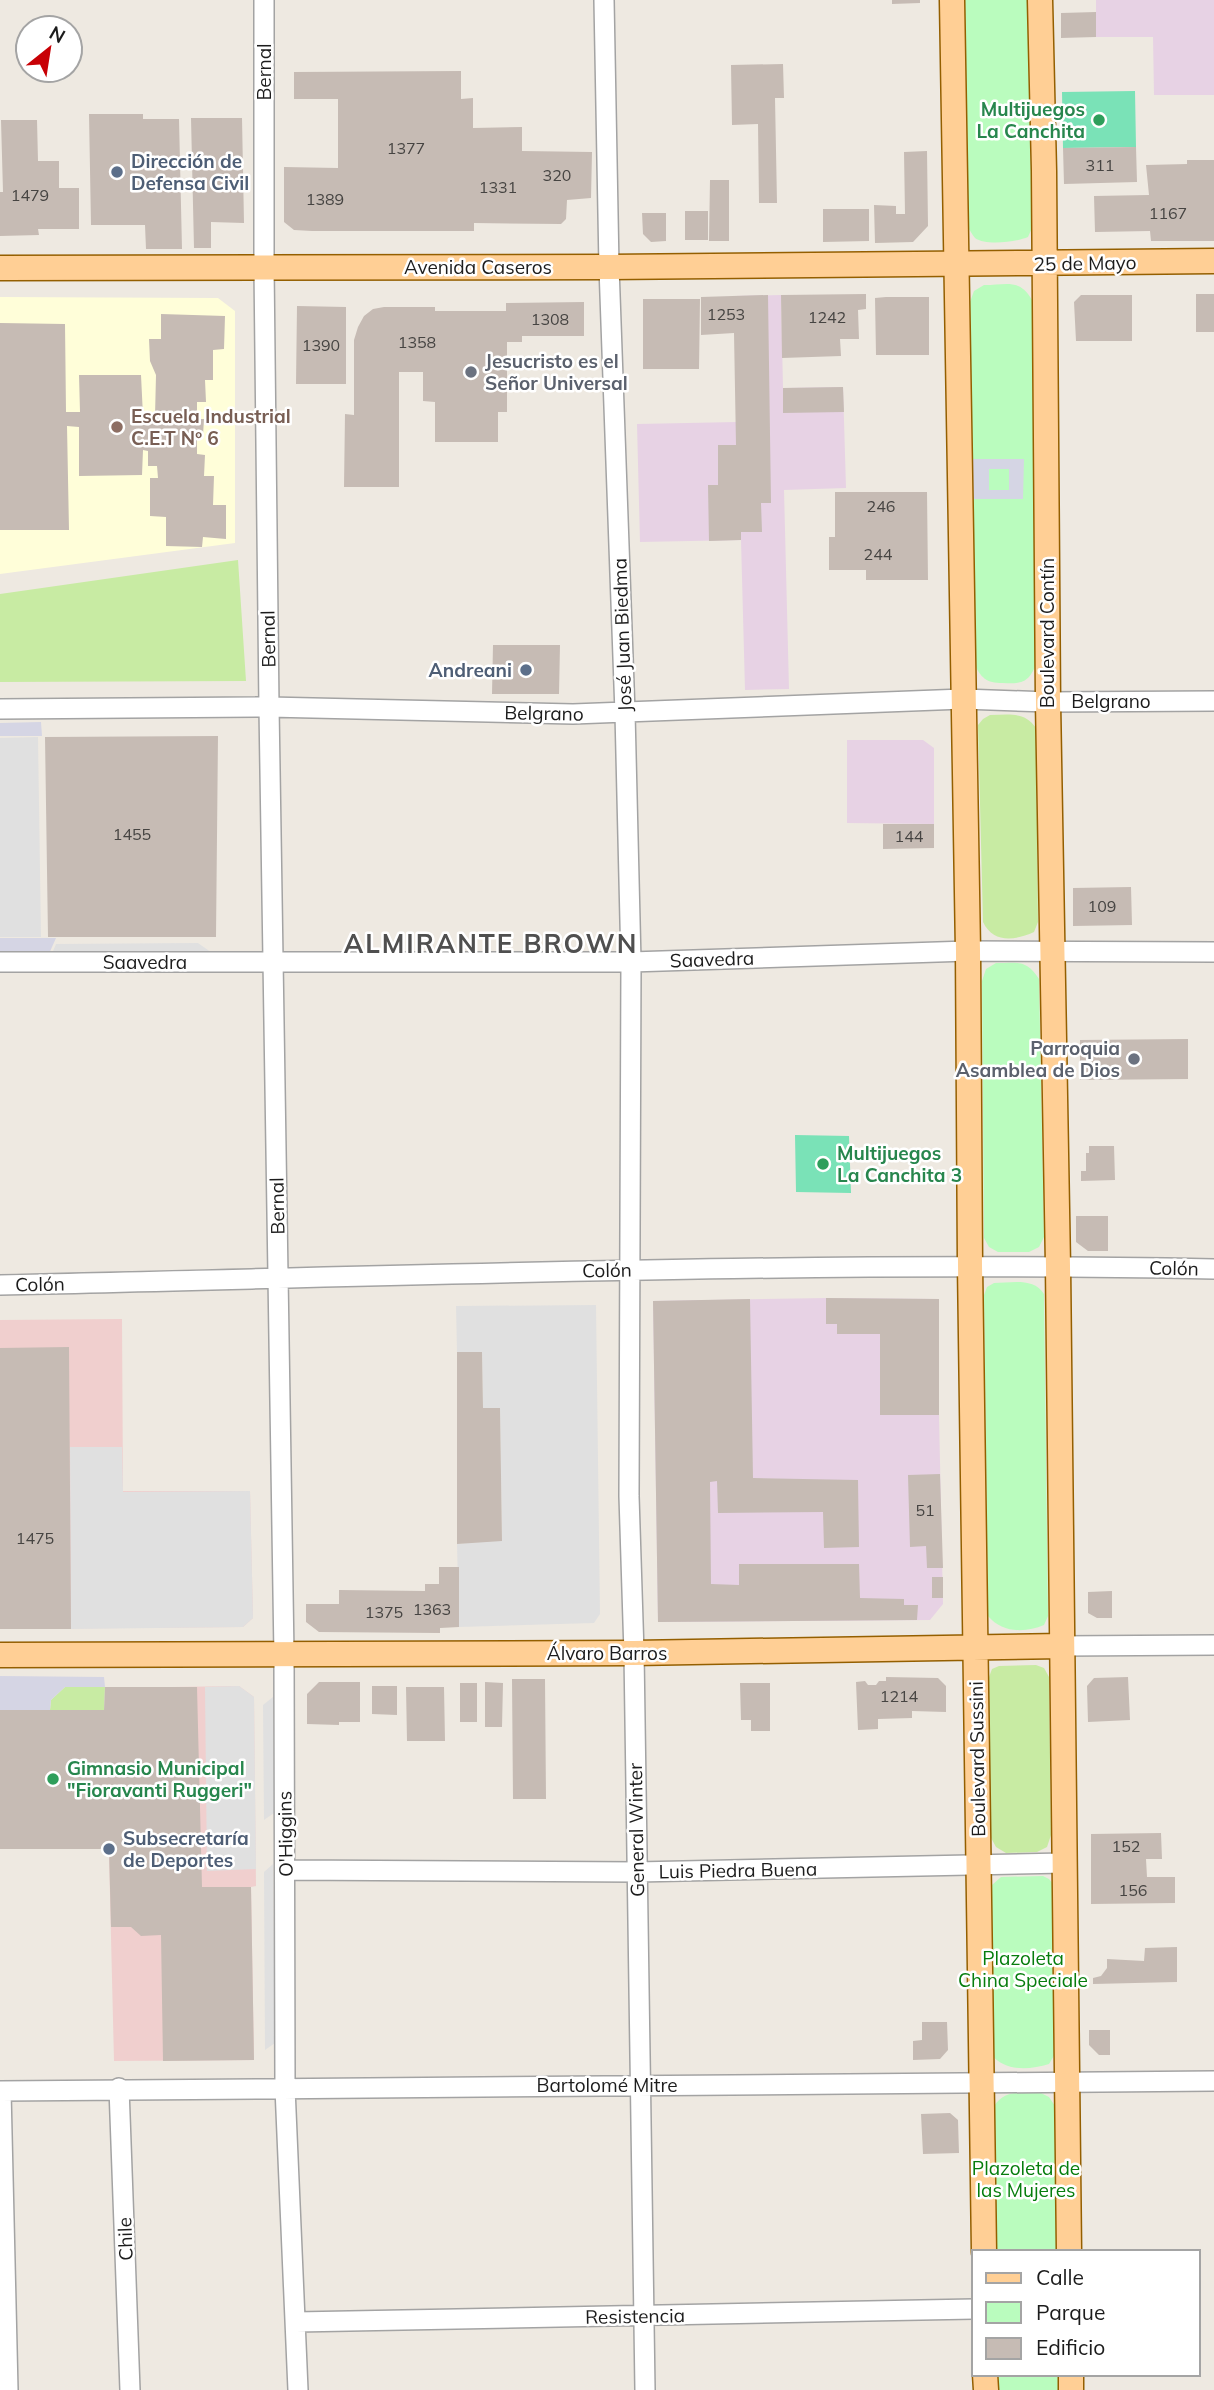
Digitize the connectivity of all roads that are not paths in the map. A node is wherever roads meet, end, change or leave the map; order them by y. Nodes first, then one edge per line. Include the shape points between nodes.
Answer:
1 (264, 0) edge
2 (604, 0) edge
3 (952, 0) edge
4 (1040, 0) edge
5 (1214, 261) edge
6 (1045, 263) junction
7 (955, 265) junction
8 (264, 267) junction
9 (608, 267) junction
10 (0, 268) edge
11 (963, 699) junction
12 (1214, 701) edge
13 (1048, 702) junction
14 (269, 707) junction
15 (0, 709) edge
16 (625, 713) junction
17 (968, 951) junction
18 (1051, 951) junction
19 (1214, 952) edge
20 (0, 962) edge
21 (273, 962) junction
22 (631, 962) junction
23 (970, 1265) junction
24 (1058, 1266) junction
25 (1214, 1269) edge
26 (629, 1270) junction
27 (278, 1279) junction
28 (0, 1285) edge
29 (1214, 1645) edge
30 (1062, 1646) junction
31 (976, 1647) junction
32 (634, 1653) junction
33 (0, 1655) edge
34 (284, 1655) junction
35 (1064, 1863) junction
36 (978, 1865) junction
37 (286, 1870) junction
38 (637, 1872) junction
39 (1214, 2081) edge
40 (982, 2082) junction
41 (1067, 2083) junction
42 (640, 2084) junction
43 (119, 2088) junction
44 (285, 2088) junction
45 (0, 2091) edge
46 (984, 2250) edge
47 (1069, 2250) edge
48 (972, 2309) edge
49 (644, 2316) junction
50 (3, 2319) edge
51 (296, 2322) junction
52 (8, 2390) edge
53 (130, 2390) edge
54 (298, 2390) edge
55 (645, 2390) edge

1 - 8 street, Bernal
2 - 9 street, José Juan Biedma
3 - 7 main road
4 - 6 main road, Boulevard Contín
5 - 6 main road, 25 de Mayo
6 - 7 main road, 25 de Mayo
6 - 13 main road, Boulevard Contín
7 - 9 main road, Avenida Caseros
7 - 11 main road
8 - 9 main road, Avenida Caseros
8 - 10 main road, Avenida Caseros
8 - 14 street, Bernal
9 - 16 street, José Juan Biedma
11 - 13 street, Belgrano
11 - 16 street, Belgrano
11 - 17 main road
12 - 13 street, Belgrano
13 - 18 main road, Boulevard Contín
14 - 15 street, Belgrano
14 - 16 street, Belgrano
14 - 21 street, Bernal
16 - 22 street, José Juan Biedma
17 - 18 street, Saavedra
17 - 22 street, Saavedra
17 - 23 main road
18 - 19 street, Saavedra
18 - 24 main road, Boulevard Contín
20 - 21 street, Saavedra
21 - 22 street, Saavedra
21 - 27 street, Bernal
22 - 26 street, José Juan Biedma
23 - 24 street, Colón
23 - 26 street, Colón
23 - 31 main road, Boulevard Sussini
24 - 25 street, Colón
24 - 30 main road
26 - 27 street, Colón
26 - 32 street, General Winter
27 - 28 street, Colón
27 - 34 street, O'Higgins
29 - 30 street, Álvaro Barros
30 - 31 main road, Álvaro Barros
30 - 35 main road
31 - 32 main road, Álvaro Barros
31 - 36 main road, Boulevard Sussini
32 - 34 main road, Álvaro Barros
32 - 38 street, General Winter
33 - 34 main road, Álvaro Barros
34 - 37 street, O'Higgins
35 - 36 street, Luis Piedra Buena
35 - 41 main road
36 - 38 street, Luis Piedra Buena
36 - 40 main road, Boulevard Sussini
37 - 38 street, Luis Piedra Buena
37 - 44 street, O'Higgins
38 - 42 street, General Winter
39 - 41 street, Bartolomé Mitre
40 - 41 street, Bartolomé Mitre
40 - 42 street, Bartolomé Mitre
40 - 46 main road, Boulevard Sussini
41 - 47 main road
42 - 44 street, Bartolomé Mitre
42 - 49 street, General Winter
43 - 44 street, Bartolomé Mitre
43 - 45 street, Bartolomé Mitre
43 - 53 street, Chile
44 - 51 street, O'Higgins
45 - 50 street
48 - 49 street, Resistencia
49 - 51 street, Resistencia
49 - 55 street, General Winter
50 - 52 street
51 - 54 street, O'Higgins

